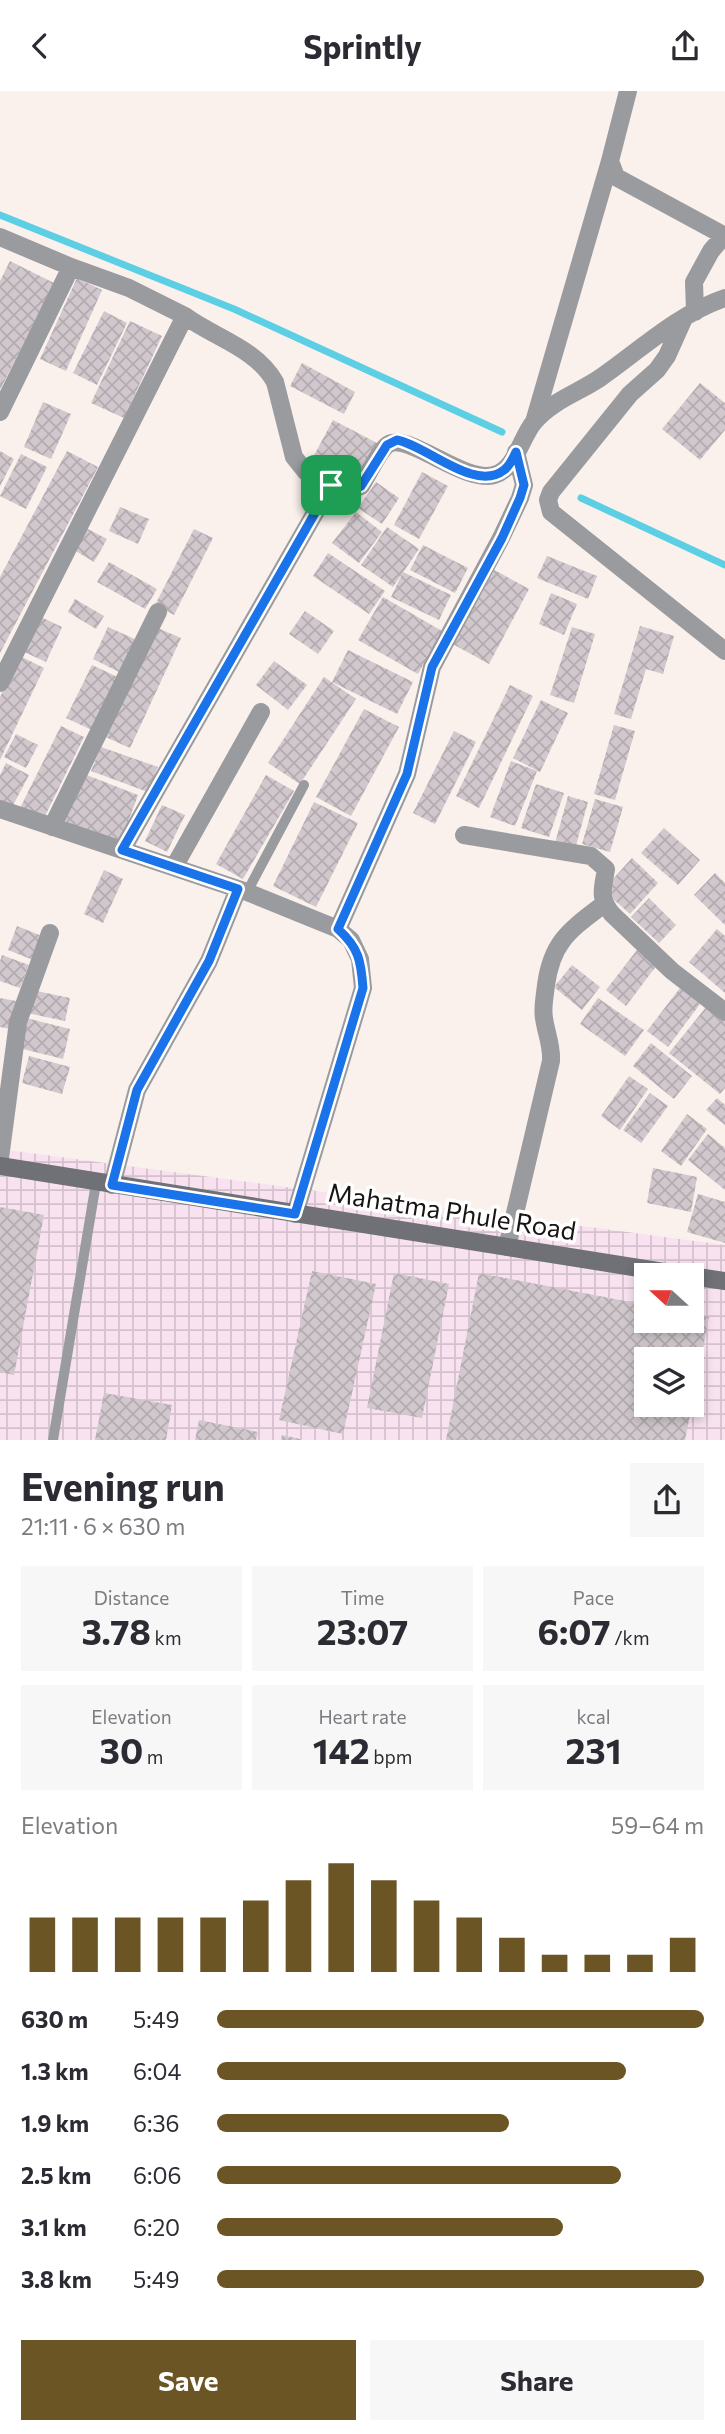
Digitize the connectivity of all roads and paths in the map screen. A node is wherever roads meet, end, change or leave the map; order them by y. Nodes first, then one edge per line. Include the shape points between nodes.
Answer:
1 (628, 91) edge
2 (610, 161) junction
3 (724, 236) edge
4 (3, 244) edge
5 (71, 267) junction
6 (725, 298) edge
7 (689, 315) junction
8 (185, 316) junction
9 (0, 412) edge
10 (534, 422) junction
11 (516, 452) junction
12 (331, 485) junction
13 (158, 612) dead end
14 (725, 651) edge
15 (0, 683) edge
16 (261, 712) dead end
17 (304, 785) dead end
18 (0, 809) edge
19 (52, 827) junction
20 (464, 835) dead end
21 (122, 850) junction
22 (174, 867) junction
23 (243, 890) junction
24 (604, 904) junction
25 (338, 929) junction
26 (50, 933) dead end
27 (725, 1012) edge
28 (0, 1158) edge
29 (0, 1166) edge
30 (104, 1184) junction
31 (295, 1214) junction
32 (507, 1247) junction
33 (634, 1267) edge
34 (704, 1278) edge
35 (725, 1282) edge
36 (53, 1440) edge

1 - 2 street
2 - 3 street via 615,177
2 - 10 street
3 - 7 street via 694,282
4 - 5 street
5 - 8 street via 129,288
5 - 9 street
6 - 7 street
7 - 10 street via 598,379 558,400
7 - 14 street via 657,370 629,394 548,500 551,512
8 - 12 street via 256,358 269,371 294,457 306,472
8 - 15 street
10 - 11 street
11 - 12 street via 506,469 485,476 446,465 397,440 387,445 361,486 351,490
11 - 25 street via 524,485 520,498 432,667 407,774
12 - 21 street
13 - 19 street
16 - 22 street
17 - 23 lane
18 - 19 street
19 - 21 street
20 - 24 street via 591,856 606,869
21 - 22 street
22 - 23 street
23 - 25 street
23 - 30 street via 137,1090
24 - 27 street via 672,971
24 - 32 street via 572,928 549,963 543,1006 551,1061
25 - 31 street via 351,940 360,959 363,988
26 - 28 street via 18,1022
29 - 30 street, Mahatma Phule Road
30 - 31 street, Mahatma Phule Road
30 - 36 lane
31 - 32 street, Mahatma Phule Road
32 - 33 street, Mahatma Phule Road
34 - 35 street, Mahatma Phule Road

